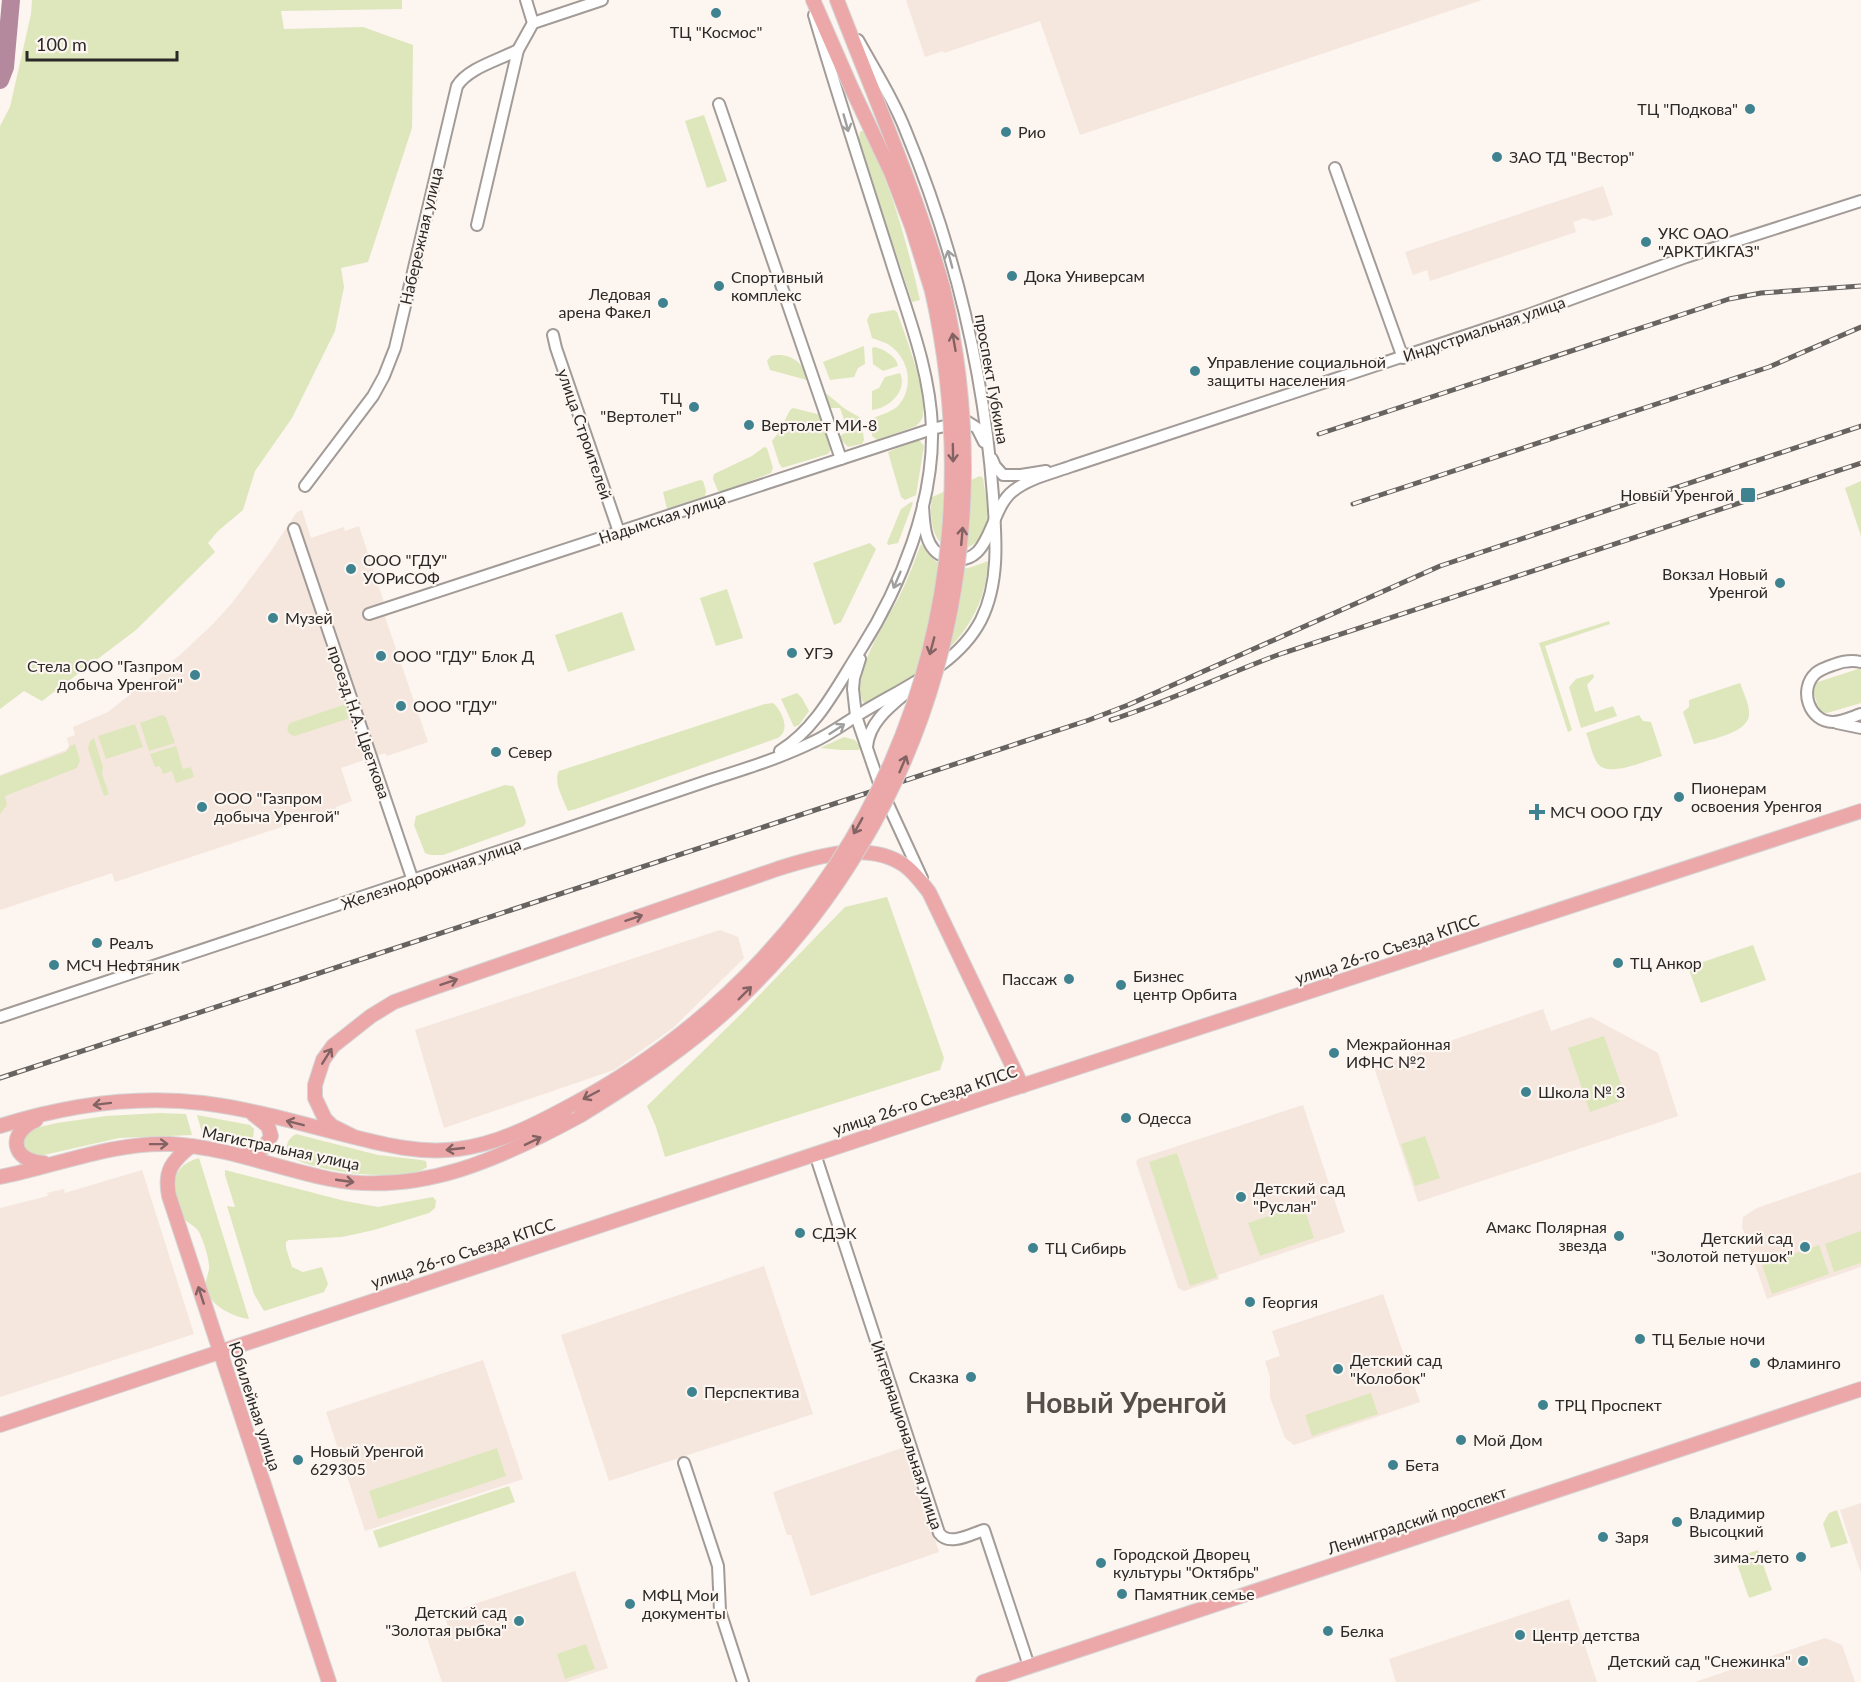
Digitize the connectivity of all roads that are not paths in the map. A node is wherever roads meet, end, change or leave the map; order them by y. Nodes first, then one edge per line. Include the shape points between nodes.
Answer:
1 (526, 0) edge
2 (602, 0) edge
3 (812, 0) edge
4 (839, 4) edge
5 (533, 23) junction
6 (518, 51) junction
7 (719, 104) dead end
8 (1335, 168) dead end
9 (1861, 201) edge
10 (477, 225) dead end
11 (937, 290) junction
12 (553, 335) dead end
13 (1403, 357) junction
14 (932, 429) junction
15 (989, 454) junction
16 (841, 459) junction
17 (1072, 466) junction
18 (305, 486) dead end
19 (923, 505) junction
20 (994, 519) junction
21 (294, 529) dead end
22 (619, 532) junction
23 (369, 614) dead end
24 (868, 639) junction
25 (1861, 662) edge
26 (936, 668) junction
27 (1861, 714) edge
28 (856, 716) junction
29 (1830, 722) junction
30 (1861, 728) edge
31 (867, 749) junction
32 (762, 762) junction
33 (1861, 811) edge
34 (413, 881) junction
35 (929, 892) junction
36 (0, 1017) edge
37 (1022, 1086) junction
38 (56, 1112) junction
39 (249, 1112) junction
40 (0, 1126) edge
41 (352, 1136) junction
42 (191, 1146) junction
43 (815, 1154) junction
44 (242, 1155) junction
45 (61, 1162) junction
46 (0, 1177) edge
47 (219, 1351) junction
48 (1861, 1389) edge
49 (0, 1425) edge
50 (684, 1463) dead end
51 (1029, 1666) junction
52 (329, 1682) edge
53 (743, 1682) edge
54 (983, 1682) edge

1 - 5 street
2 - 5 street
3 - 11 main road via 891,172
3 -> 14 street via 853,145 922,360
4 - 11 main road, проспект Губкина via 924,222
15 -> 4 street, проспект Губкина via 985,417 946,243 899,115
5 - 6 street
6 - 10 street
6 - 18 street, Набережная улица via 468,74 457,86 384,376
7 - 16 street
8 - 13 street
9 - 13 street, Индустриальная улица via 1686,257
11 -> 41 main road, Магистральная улица, bridge via 951,410 953,484 948,554 937,623 925,670 886,771 814,898 751,971 708,1012 603,1089 514,1134 457,1149 405,1148
44 -> 11 main road, Магистральная улица, bridge via 352,1183 389,1184 460,1170 516,1149 581,1115 687,1044 738,1000 801,932 844,874 897,777 924,710 955,596 965,483 962,409 955,348
12 - 22 street, улица Строителей
13 - 17 street, Индустриальная улица
14 - 15 street, Надымская улица via 961,421 970,423 977,428
14 - 16 street, Надымская улица
14 - 19 street
15 - 17 street, Индустриальная улица via 1003,475
15 - 20 street, проспект Губкина
16 - 22 street, Надымская улица
17 - 20 street, Индустриальная улица via 1018,488 1003,501
19 - 20 street via 933,549 952,559 969,557 982,548
19 -> 24 street via 905,560
20 - 26 street, проспект Губкина via 993,578 982,618 958,651
21 - 34 street, проезд Н.А. Цветкова
22 - 23 street, Надымская улица
24 - 28 street via 854,678
24 - 32 street via 809,728
25 - 29 street via 1847,661 1822,669 1808,684 1809,705 1817,716
26 - 28 street, проспект Губкина
26 - 31 street via 876,721
27 - 29 street
28 - 31 street
32 -> 28 street, Железнодорожная улица via 817,740
29 - 30 street
31 - 35 street via 892,815
32 - 34 street, Железнодорожная улица
33 - 37 main road, улица 26-го Съезда КПСС
34 - 36 street, Железнодорожная улица
35 - 37 main road
41 -> 35 main road via 332,1126 319,1109 315,1098 318,1072 342,1037 405,998 823,856 855,853 894,860 914,873
37 - 43 main road, улица 26-го Съезда КПСС
39 -> 38 main road, Магистральная улица via 167,1101 115,1103
38 - 40 main road, Магистральная улица
38 - 45 main road via 26,1125 16,1143 19,1153 28,1160
41 -> 39 main road, Магистральная улица
39 - 44 main road via 268,1126 271,1136 264,1148
42 - 44 main road, Магистральная улица
45 -> 42 main road, Магистральная улица via 131,1146
47 -> 42 main road, Юбилейная улица via 167,1183 171,1165
43 - 47 main road, улица 26-го Съезда КПСС
43 - 51 street, Интернациональная улица via 939,1533 949,1540 984,1530
45 - 46 main road, Магистральная улица
47 - 49 main road, улица 26-го Съезда КПСС
47 - 52 main road, Юбилейная улица
48 - 51 main road, Ленинградский проспект
50 - 53 street via 718,1566 720,1611
51 - 54 main road, Ленинградский проспект

